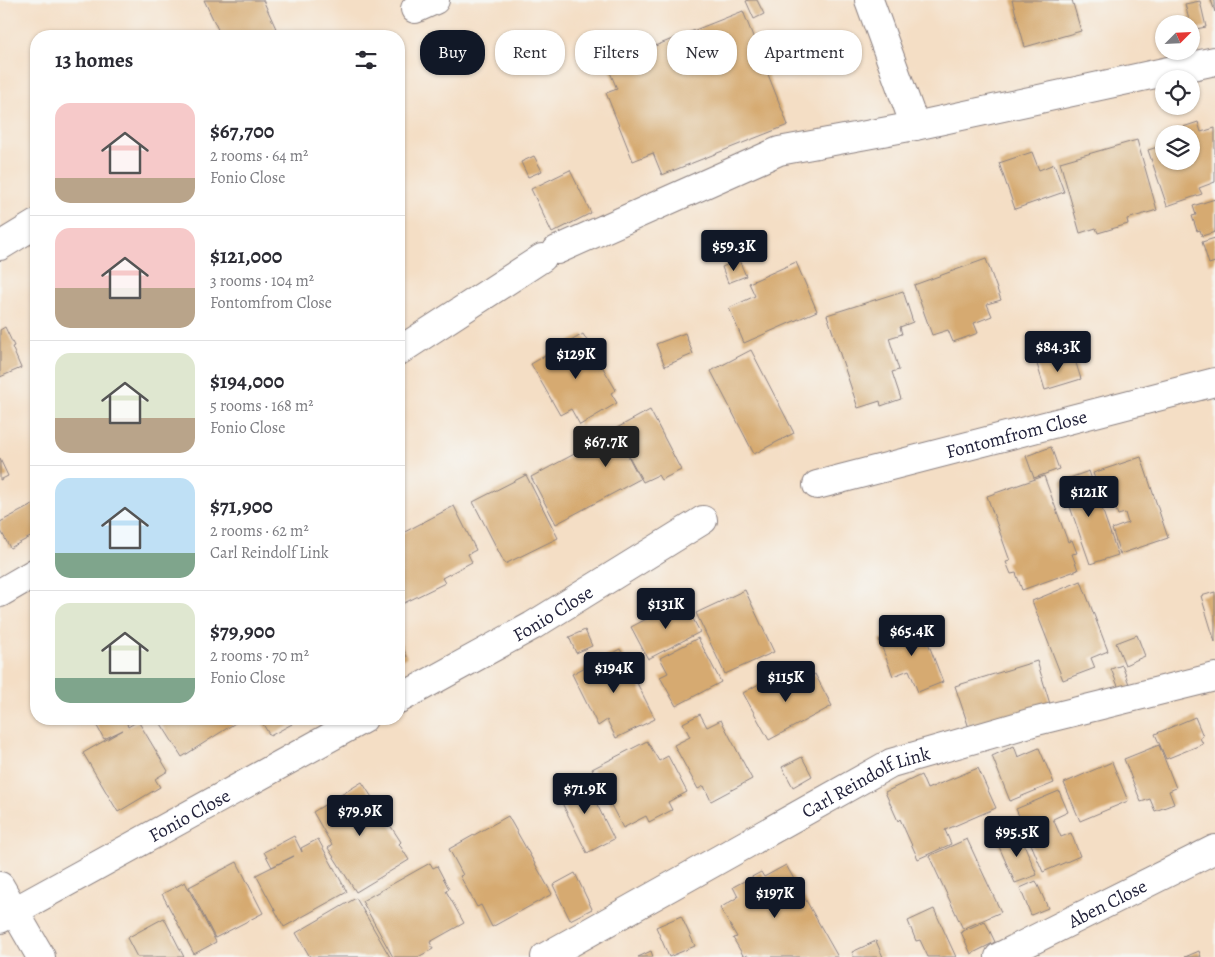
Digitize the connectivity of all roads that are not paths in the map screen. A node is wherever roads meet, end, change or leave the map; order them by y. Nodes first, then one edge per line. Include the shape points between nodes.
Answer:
1 (869, 0) edge
2 (1215, 61) edge
3 (915, 126) junction
4 (30, 228) edge
5 (0, 246) edge
6 (405, 347) edge
7 (1215, 382) edge
8 (817, 485) dead end
9 (703, 520) dead end
10 (30, 576) edge
11 (0, 593) edge
12 (1215, 677) edge
13 (405, 696) edge
14 (352, 725) edge
15 (1215, 849) edge
16 (0, 886) edge
17 (8, 915) edge
18 (41, 957) edge
19 (545, 957) edge
20 (999, 957) edge

1 - 3 street
2 - 3 street
3 - 6 street via 779,151 549,254
4 - 5 street
7 - 8 street, Fontomfrom Close
9 - 13 street, Fonio Close via 532,626
10 - 11 street
12 - 19 street, Carl Reindolf Link via 1033,722 881,768
14 - 17 street, Fonio Close
15 - 20 street, Aben Close
16 - 17 street
17 - 18 street

